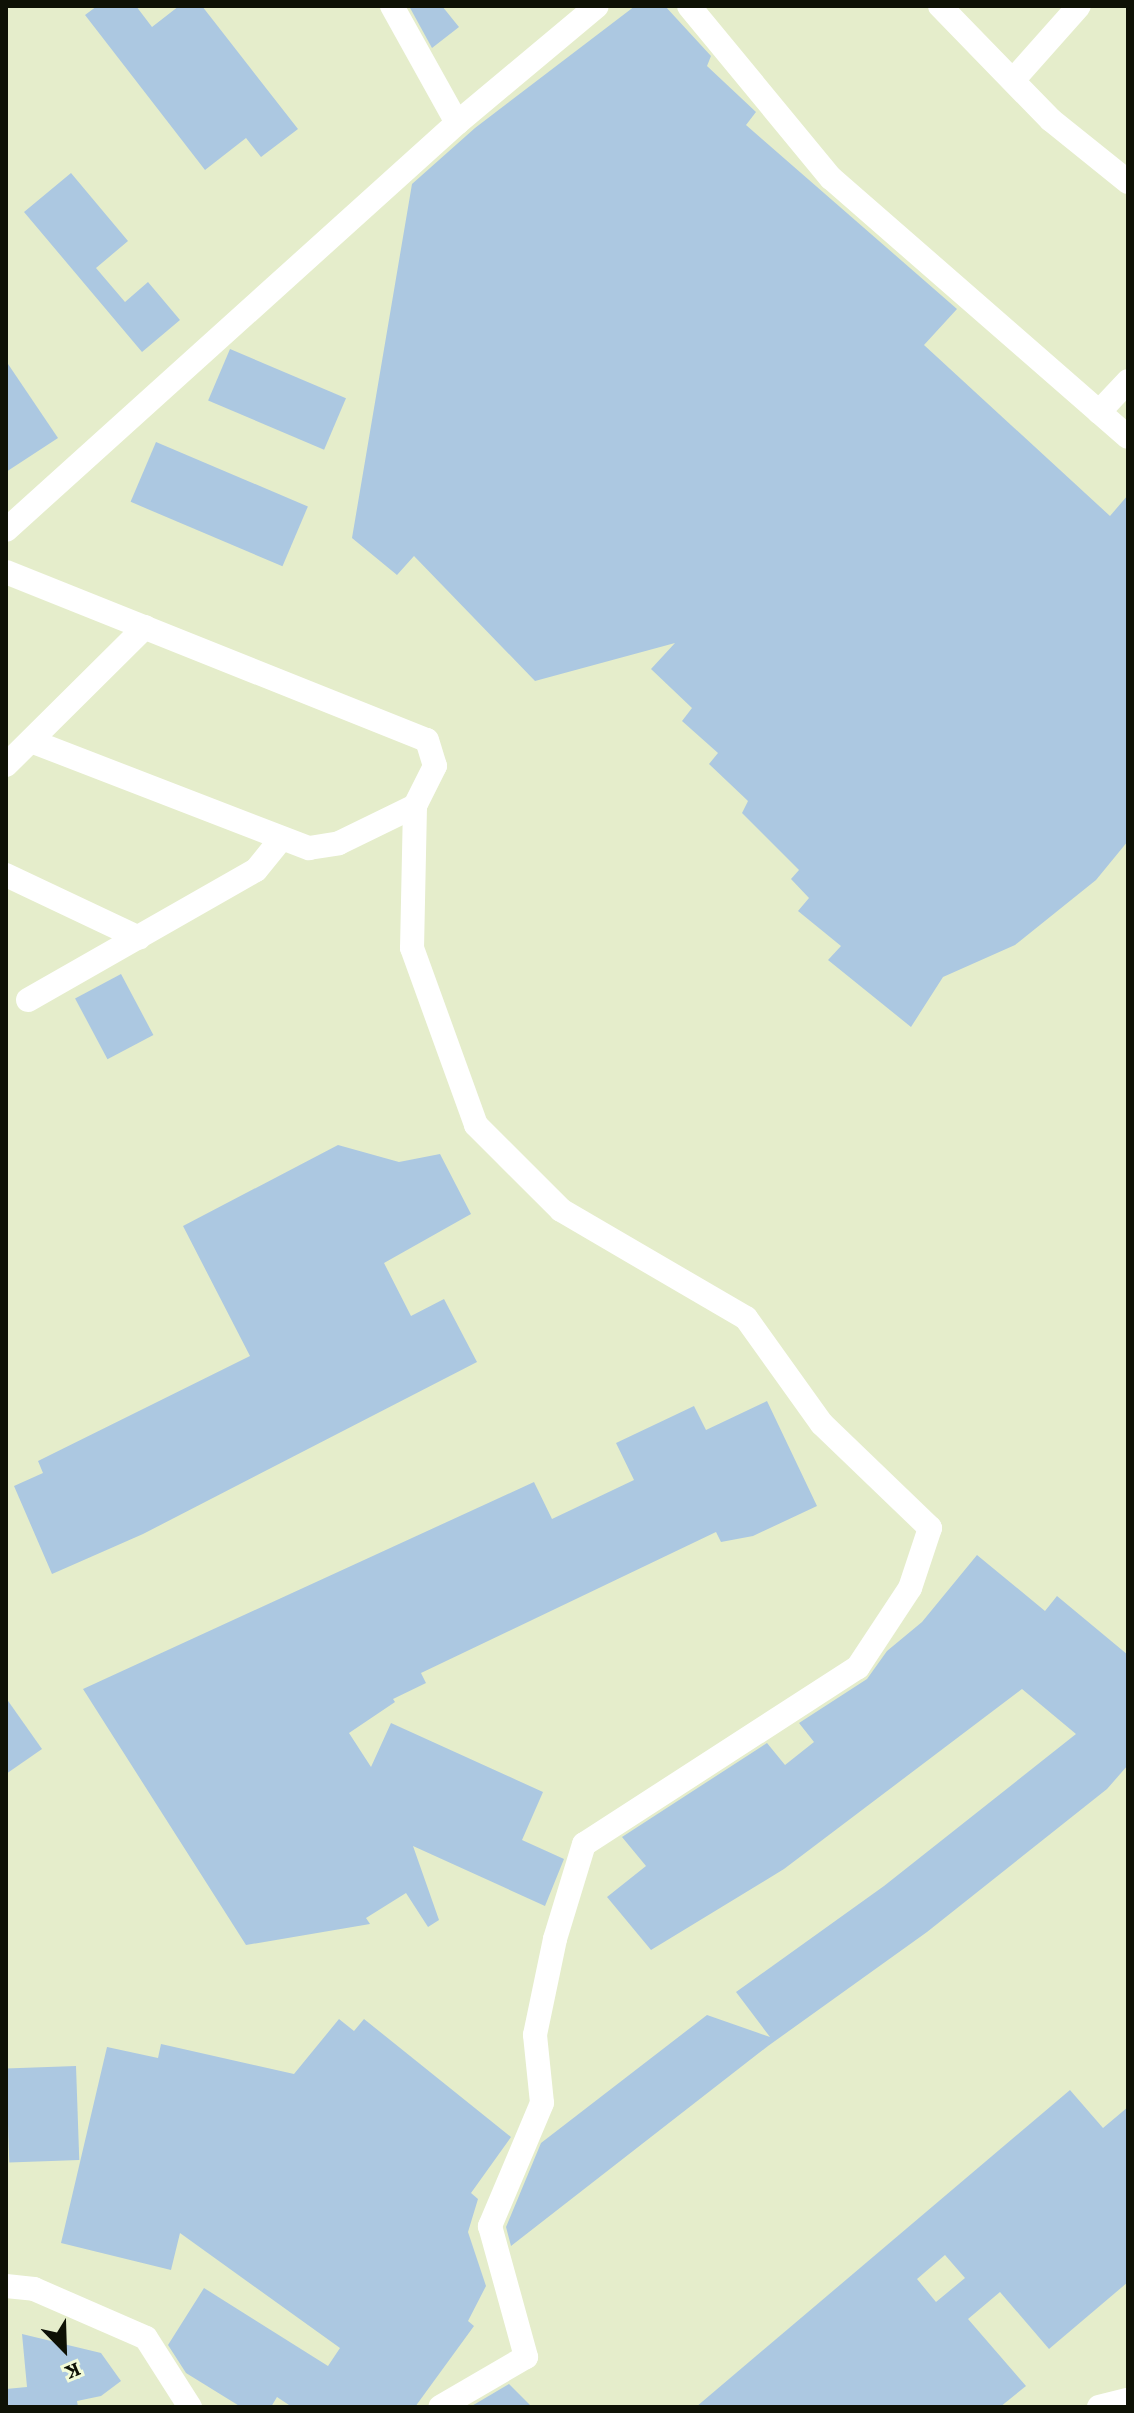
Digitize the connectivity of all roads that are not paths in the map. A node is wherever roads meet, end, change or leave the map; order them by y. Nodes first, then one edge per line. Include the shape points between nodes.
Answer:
1 (392, 6) edge
2 (597, 6) edge
3 (689, 6) edge
4 (940, 6) edge
5 (1079, 6) edge
6 (1015, 78) junction
7 (457, 123) junction
8 (1128, 182) edge
9 (1128, 381) edge
10 (1099, 412) junction
11 (1128, 437) edge
12 (6, 530) edge
13 (6, 572) edge
14 (145, 627) junction
15 (31, 741) junction
16 (6, 765) edge
17 (415, 806) junction
18 (281, 839) junction
19 (6, 875) edge
20 (139, 938) junction
21 (28, 1000) dead end
22 (6, 2286) edge
23 (1128, 2400) edge
24 (190, 2407) edge
25 (440, 2407) edge
26 (1099, 2407) edge

1 - 7 street
2 - 7 street
3 - 10 street via 831,178
4 - 6 street
5 - 6 street
6 - 8 street via 1051,120
7 - 12 street
9 - 10 street
10 - 11 street
13 - 14 street
14 - 15 street
14 - 17 street via 427,740 435,766
15 - 16 street
15 - 18 street
17 - 18 street via 329,847 309,848
17 - 25 street via 412,948 476,1125 561,1210 746,1318 822,1424 930,1528 910,1588 858,1667 584,1844 555,1939 535,2035 542,2103 490,2226 526,2357
18 - 20 street via 256,870
19 - 20 street
20 - 21 street
22 - 24 street via 34,2289 146,2338
23 - 26 street

